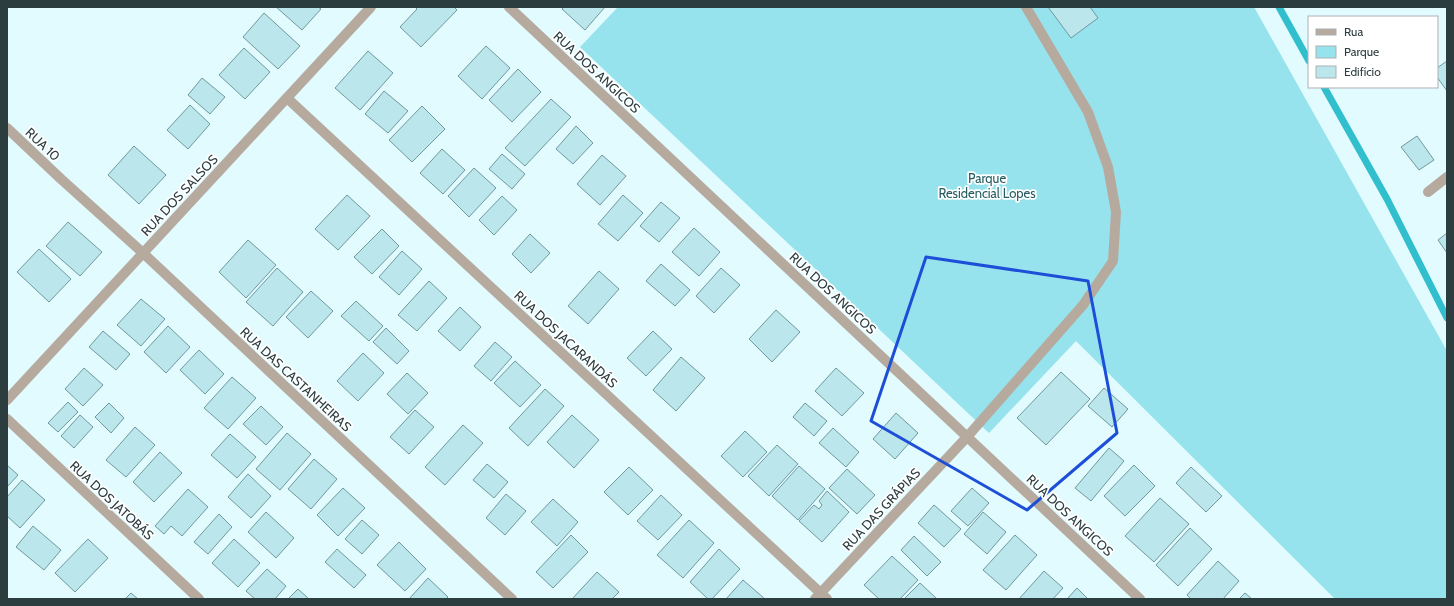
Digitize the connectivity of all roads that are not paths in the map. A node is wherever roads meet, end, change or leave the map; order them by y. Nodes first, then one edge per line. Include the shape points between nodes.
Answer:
1 (371, 7) edge
2 (510, 7) edge
3 (1026, 7) edge
4 (287, 98) junction
5 (7, 128) edge
6 (1447, 177) edge
7 (61, 179) joint
8 (1428, 192) dead end
9 (143, 253) junction
10 (7, 400) edge
11 (7, 419) edge
12 (967, 437) junction
13 (821, 597) edge
14 (199, 599) edge
15 (512, 599) edge
16 (1140, 599) edge

1 - 4 street, RUA DOS SALSOS
2 - 12 street, RUA DOS ANGICOS
3 - 12 street, RUA DAS GRÁPIAS via 1088,112 1108,167 1116,212 1112,261 1083,306
4 - 9 street, RUA DOS SALSOS
4 - 13 street, RUA DOS JACARANDÁS
5 - 7 street, RUA 10
6 - 8 street
7 - 9 street, RUA DAS CASTANHEIRAS
9 - 10 street, RUA DOS SALSOS
9 - 15 street, RUA DAS CASTANHEIRAS
11 - 14 street, RUA DOS JATOBÁS
12 - 13 street, RUA DAS GRÁPIAS
12 - 16 street, RUA DOS ANGICOS

